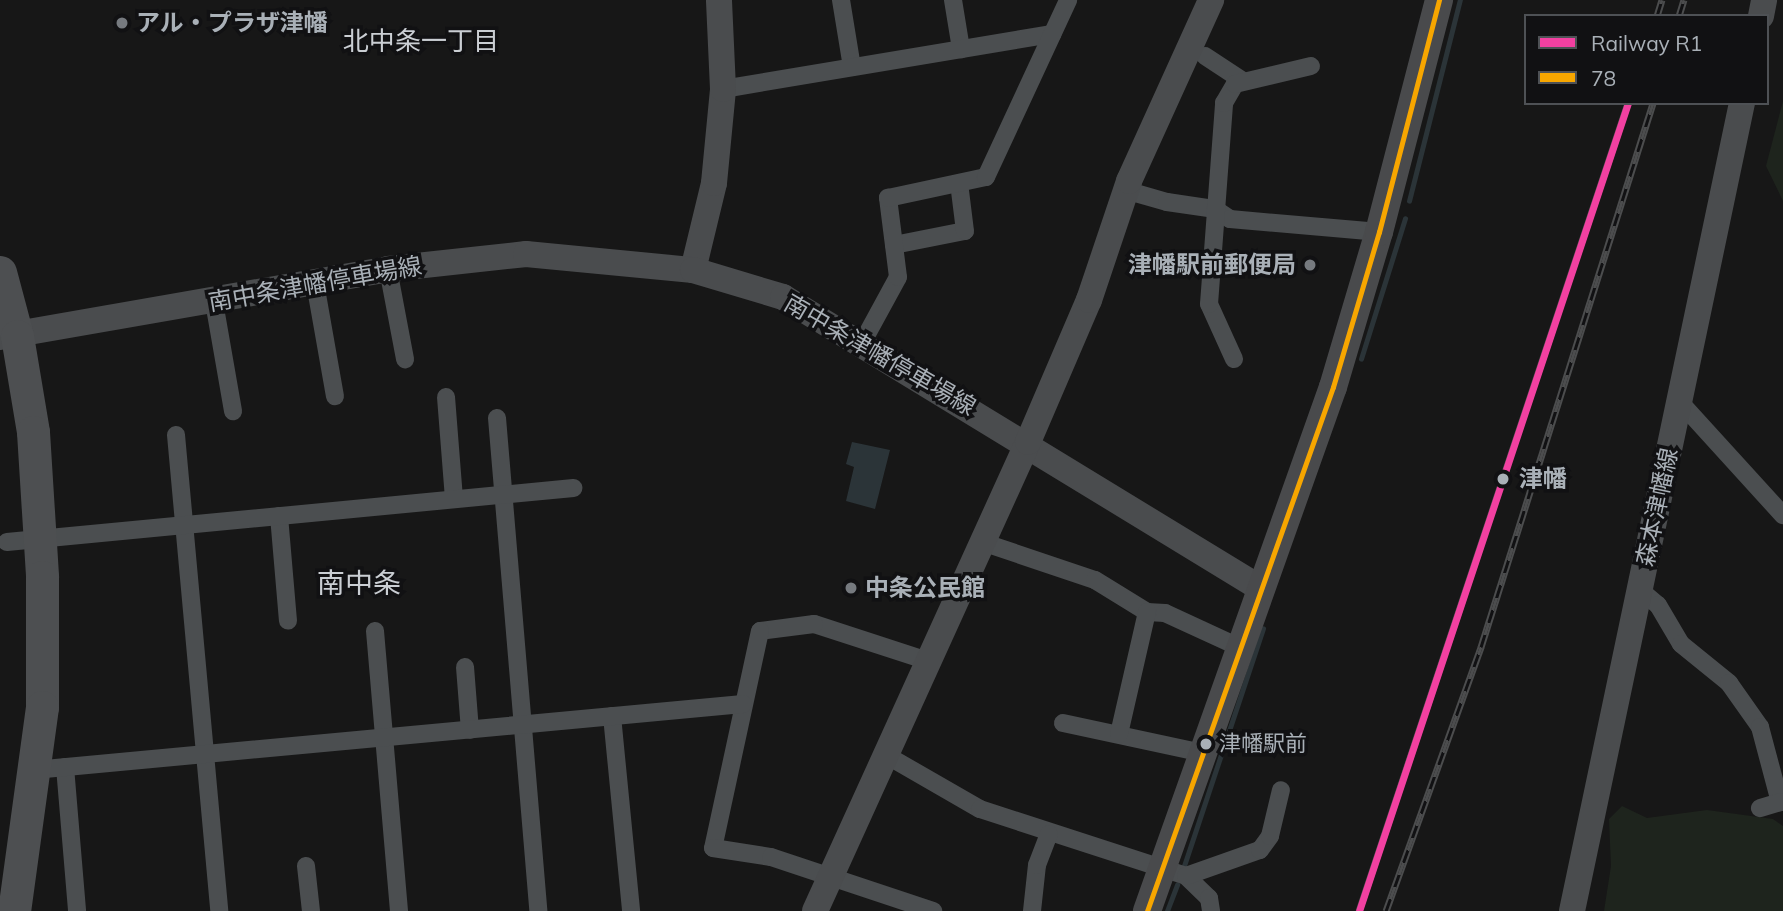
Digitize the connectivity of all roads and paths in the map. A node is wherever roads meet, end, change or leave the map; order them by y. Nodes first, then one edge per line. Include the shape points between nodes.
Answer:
1 (719, 0) edge
2 (841, 0) edge
3 (953, 0) edge
4 (1068, 0) edge
5 (1211, 0) edge
6 (1439, 0) edge
7 (1052, 34) junction
8 (961, 49) junction
9 (1205, 56) dead end
10 (1311, 66) dead end
11 (852, 67) junction
12 (1243, 81) junction
13 (723, 89) junction
14 (1742, 105) edge
15 (959, 183) junction
16 (1125, 190) junction
17 (1215, 209) junction
18 (1379, 232) junction
19 (894, 245) junction
20 (388, 269) junction
21 (693, 270) junction
22 (0, 272) edge
23 (315, 283) junction
24 (214, 302) junction
25 (9, 336) edge
26 (861, 345) junction
27 (405, 359) dead end
28 (1234, 359) dead end
29 (335, 396) dead end
30 (446, 397) dead end
31 (1680, 402) junction
32 (233, 411) dead end
33 (497, 418) dead end
34 (176, 435) dead end
35 (1028, 442) junction
36 (573, 488) dead end
37 (503, 495) junction
38 (454, 499) junction
39 (1783, 515) edge
40 (279, 516) junction
41 (186, 525) junction
42 (982, 542) junction
43 (28, 546) junction
44 (1260, 588) junction
45 (1640, 590) junction
46 (1147, 612) junction
47 (288, 621) dead end
48 (375, 631) dead end
49 (1240, 648) junction
50 (928, 661) junction
51 (465, 667) dead end
52 (743, 705) junction
53 (612, 716) junction
54 (1063, 723) dead end
55 (523, 725) junction
56 (470, 730) junction
57 (1119, 734) junction
58 (386, 738) junction
59 (1203, 753) junction
60 (206, 754) junction
61 (886, 755) junction
62 (50, 769) junction
63 (1281, 790) dead end
64 (1760, 808) dead end
65 (1049, 834) junction
66 (306, 866) dead end
67 (0, 872) edge
68 (1174, 873) junction
69 (831, 876) junction
70 (14, 911) edge
71 (76, 911) edge
72 (219, 911) edge
73 (311, 911) edge
74 (399, 911) edge
75 (538, 911) edge
76 (631, 911) edge
77 (816, 911) edge
78 (933, 911) edge
79 (1032, 911) edge
80 (1147, 911) edge
81 (1211, 911) edge
82 (1572, 911) edge

1 - 13 main road
2 - 11 street
3 - 8 street
4 - 7 street
5 - 16 main road
6 - 18 main road
7 - 8 street
7 - 15 street via 986,177
8 - 11 street
9 - 12 street
10 - 12 street
11 - 13 street
12 - 17 street via 1235,84 1224,103
13 - 21 main road via 714,183
14 - 31 main road, 森本津幡線
15 - 19 street via 888,198
15 - 19 street via 965,231
16 - 17 street
16 - 35 main road via 1089,300
17 - 18 street via 1230,219
17 - 28 street via 1209,304
18 - 44 main road via 1333,387
19 - 26 street via 898,277
20 - 21 main road, 南中条津幡停車場線 via 526,254
20 - 23 main road, 南中条津幡停車場線
20 - 27 street
21 - 26 main road, 南中条津幡停車場線 via 783,297
22 - 25 highway
23 - 24 main road, 南中条津幡停車場線
23 - 29 street
24 - 25 main road, 南中条津幡停車場線
24 - 32 street
25 - 43 highway via 33,432
26 - 35 main road, 南中条津幡停車場線
30 - 38 street
31 - 39 street
31 - 45 main road, 森本津幡線
33 - 37 street
34 - 41 street
35 - 42 main road
35 - 44 main road, 南中条津幡停車場線
36 - 37 street
37 - 38 street
37 - 55 street
38 - 40 street
40 - 41 street
40 - 47 street
41 - 43 street
41 - 60 street
42 - 46 street via 1095,580
42 - 50 main road
43 - 62 highway via 43,655
43 - 67 highway
44 - 49 main road
45 - 64 street via 1658,605 1681,644 1729,683 1760,727 1780,802
45 - 82 main road, 森本津幡線
46 - 49 street via 1165,613
46 - 57 street
48 - 58 street
49 - 59 main road
50 - 52 street via 814,624 760,631
50 - 61 main road
51 - 56 street
52 - 53 street
52 - 69 street via 713,848 771,857
53 - 55 street
53 - 76 street
54 - 57 street
55 - 56 street
55 - 75 street
56 - 58 street
57 - 59 street
58 - 60 street
58 - 74 street
59 - 68 main road
60 - 62 street
60 - 72 street
61 - 65 street via 980,809
61 - 69 main road
62 - 70 highway
62 - 71 street
63 - 68 street via 1269,836 1260,850
65 - 68 street
65 - 79 street via 1037,865
66 - 73 street
68 - 80 main road
68 - 81 street via 1209,898
69 - 77 main road
69 - 78 street

